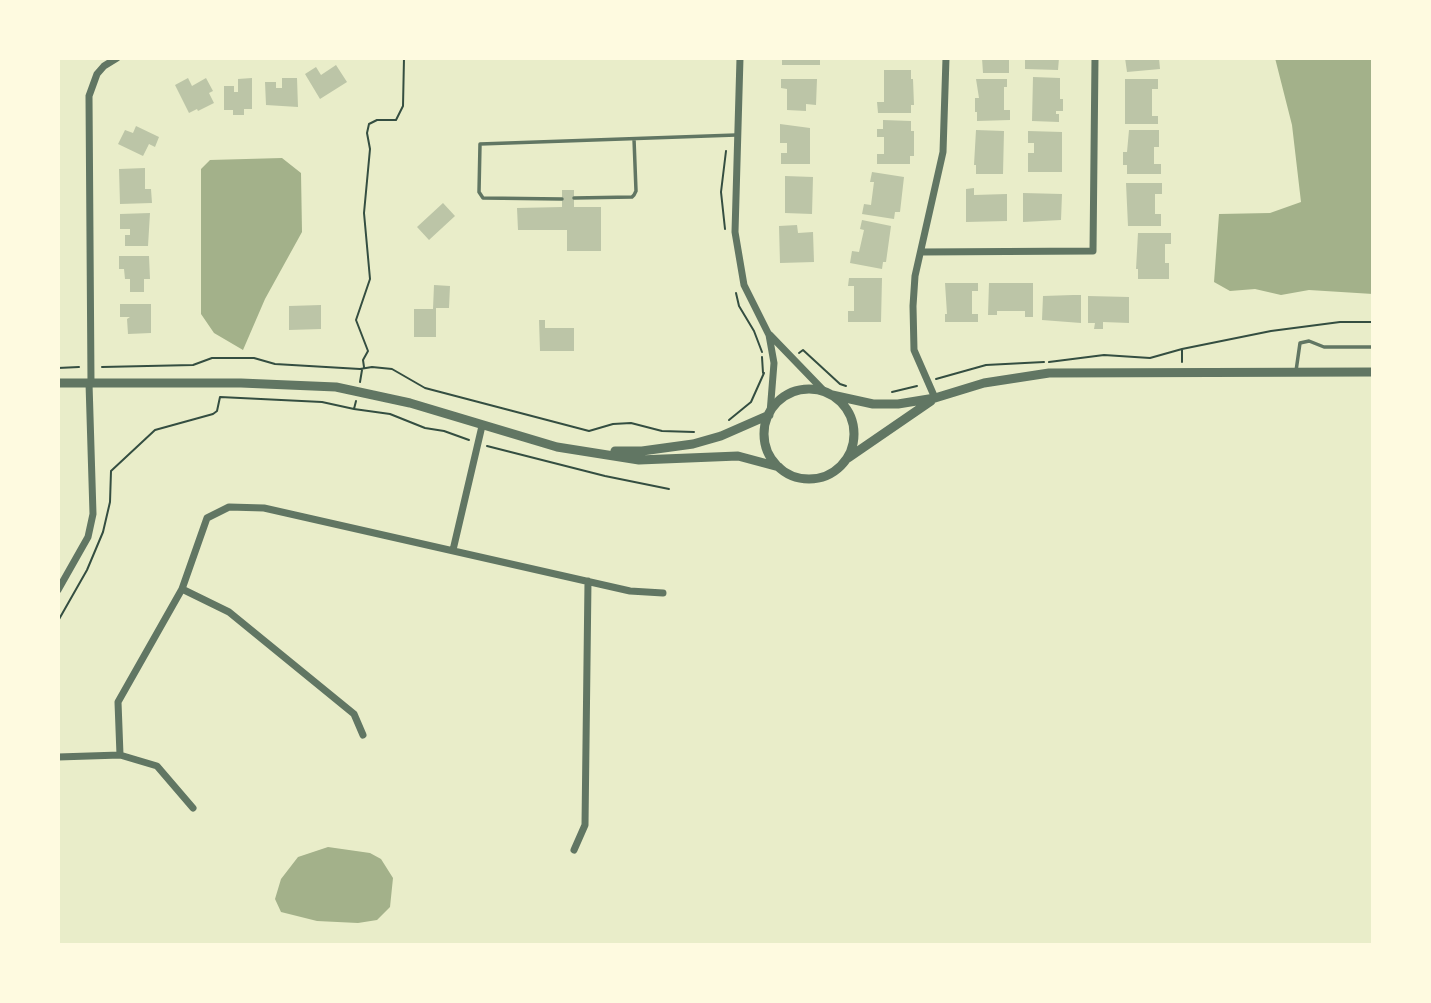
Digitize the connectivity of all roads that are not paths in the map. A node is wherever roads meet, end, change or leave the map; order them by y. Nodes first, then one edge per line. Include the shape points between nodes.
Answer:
1 (97, 58) edge
2 (117, 58) edge
3 (740, 58) edge
4 (946, 58) edge
5 (1096, 58) edge
6 (104, 65) junction
7 (737, 135) junction
8 (634, 138) junction
9 (574, 198) dead end
10 (562, 199) dead end
11 (921, 252) junction
12 (769, 335) junction
13 (1373, 347) edge
14 (1373, 372) edge
15 (1296, 373) junction
16 (58, 383) edge
17 (90, 383) junction
18 (828, 393) junction
19 (936, 398) junction
20 (769, 414) junction
21 (482, 426) junction
22 (588, 452) junction
23 (846, 460) junction
24 (779, 467) junction
25 (453, 550) junction
26 (588, 581) junction
27 (182, 589) junction
28 (58, 590) edge
29 (663, 593) dead end
30 (363, 735) dead end
31 (120, 755) junction
32 (58, 757) edge
33 (193, 808) dead end
34 (574, 850) dead end

1 - 6 street
2 - 6 street
3 - 7 street
4 - 11 street via 943,152
5 - 11 street via 1093,251
6 - 17 street via 89,96
7 - 8 lane
7 - 12 street via 737,251 744,285
8 - 9 lane via 632,197
8 - 10 lane via 480,144 482,198
11 - 19 street via 915,276 914,350
12 - 18 street
12 - 20 street via 774,366
13 - 15 lane via 1300,342
14 - 15 street
15 - 19 street via 1038,374 984,383
16 - 17 street
17 - 21 street via 290,384 358,390
17 - 28 street via 93,514 88,537
18 - 19 street via 884,405
18 - 20 street via 795,391
18 - 23 street via 848,410 853,424 854,439
19 - 23 street
20 - 22 street via 692,444
20 - 24 street via 766,446
21 - 22 street
21 - 25 street
22 - 24 street via 639,460 738,456
23 - 24 street via 827,475 811,478 794,476
25 - 26 street
25 - 27 street via 264,508 229,507 207,518
26 - 29 street
26 - 34 street via 585,825
27 - 30 street via 229,612 354,714
27 - 31 street via 118,702
31 - 32 street
31 - 33 street via 157,766

